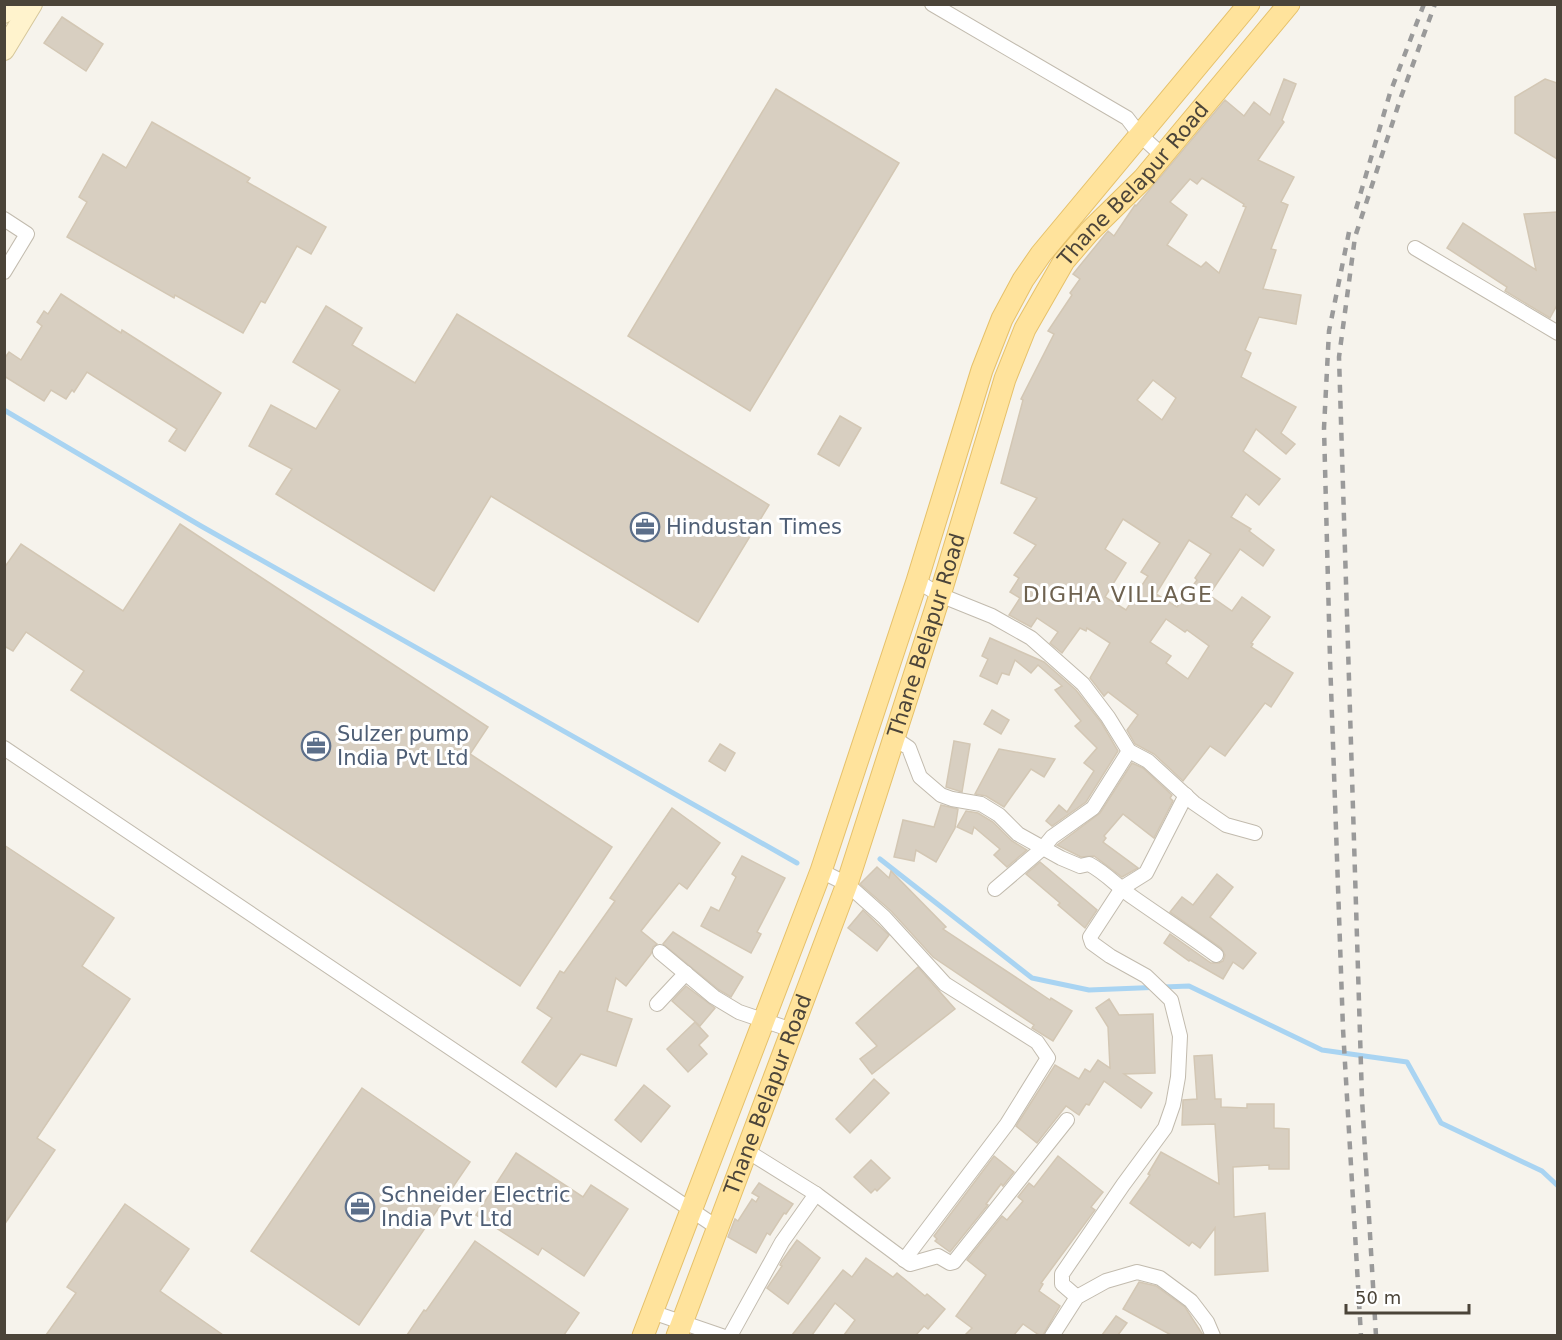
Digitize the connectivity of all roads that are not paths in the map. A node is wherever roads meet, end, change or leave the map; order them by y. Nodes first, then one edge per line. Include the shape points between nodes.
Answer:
1 (10, 4) edge
2 (32, 4) edge
3 (932, 4) edge
4 (1249, 4) edge
5 (1289, 4) edge
6 (4, 13) edge
7 (4, 50) edge
8 (1140, 135) junction
9 (1163, 156) junction
10 (4, 219) edge
11 (1415, 248) dead end
12 (4, 272) edge
13 (1557, 333) edge
14 (917, 581) junction
15 (940, 595) junction
16 (894, 738) junction
17 (4, 748) edge
18 (1129, 751) junction
19 (1186, 795) junction
20 (1255, 833) dead end
21 (1043, 848) junction
22 (821, 871) junction
23 (847, 884) junction
24 (1122, 888) junction
25 (995, 889) dead end
26 (660, 952) dead end
27 (1216, 955) dead end
28 (686, 973) junction
29 (657, 1004) dead end
30 (764, 1021) junction
31 (792, 1030) junction
32 (1067, 1120) dead end
33 (747, 1151) junction
34 (816, 1194) junction
35 (692, 1210) junction
36 (718, 1228) junction
37 (904, 1260) junction
38 (1077, 1297) junction
39 (652, 1312) junction
40 (680, 1329) edge
41 (643, 1335) edge
42 (722, 1335) edge
43 (730, 1335) edge
44 (1052, 1335) edge
45 (1213, 1335) edge

1 - 6 main road
2 - 7 main road
3 - 8 street via 1127,118
4 - 8 main road, Thane Belapur Road
5 - 9 main road, Thane Belapur Road
8 - 9 street
8 - 14 main road, Thane Belapur Road via 1041,254 1002,319 982,370
9 - 15 main road, Thane Belapur Road via 1064,261 1025,329 1005,379
10 - 12 street via 27,234
11 - 13 street
14 - 15 street
14 - 22 main road, Thane Belapur Road
15 - 16 main road, Thane Belapur Road
15 - 18 street via 992,616 1031,638 1083,684
16 - 21 street via 909,748 920,777 941,795 981,804 1018,834
16 - 23 main road, Thane Belapur Road
17 - 35 street
18 - 19 street via 1148,761
18 - 21 street via 1093,808
19 - 20 street via 1226,825
19 - 24 street via 1146,873
21 - 24 street via 1080,866 1089,864
21 - 25 street
22 - 23 street
22 - 30 main road, Thane Belapur Road
23 - 31 main road, Thane Belapur Road
23 - 37 street via 884,917 945,984 1037,1042 1048,1058 1007,1124
24 - 27 street
24 - 38 street via 1090,937 1092,943 1151,981 1171,1000 1180,1036 1178,1077 1164,1128 1062,1274 1062,1284
26 - 28 street
28 - 29 street
28 - 30 street via 722,1002
30 - 31 street
30 - 35 main road, Thane Belapur Road
31 - 33 main road, Thane Belapur Road
32 - 37 street via 954,1262 938,1256 910,1264
33 - 34 street
33 - 36 main road, Thane Belapur Road
34 - 37 street
34 - 43 street via 782,1242
35 - 36 street
35 - 39 main road, Thane Belapur Road
36 - 40 main road, Thane Belapur Road
38 - 44 street
38 - 45 street via 1106,1281 1137,1272 1160,1278 1191,1300
39 - 40 street
39 - 41 main road, Thane Belapur Road
40 - 42 street

